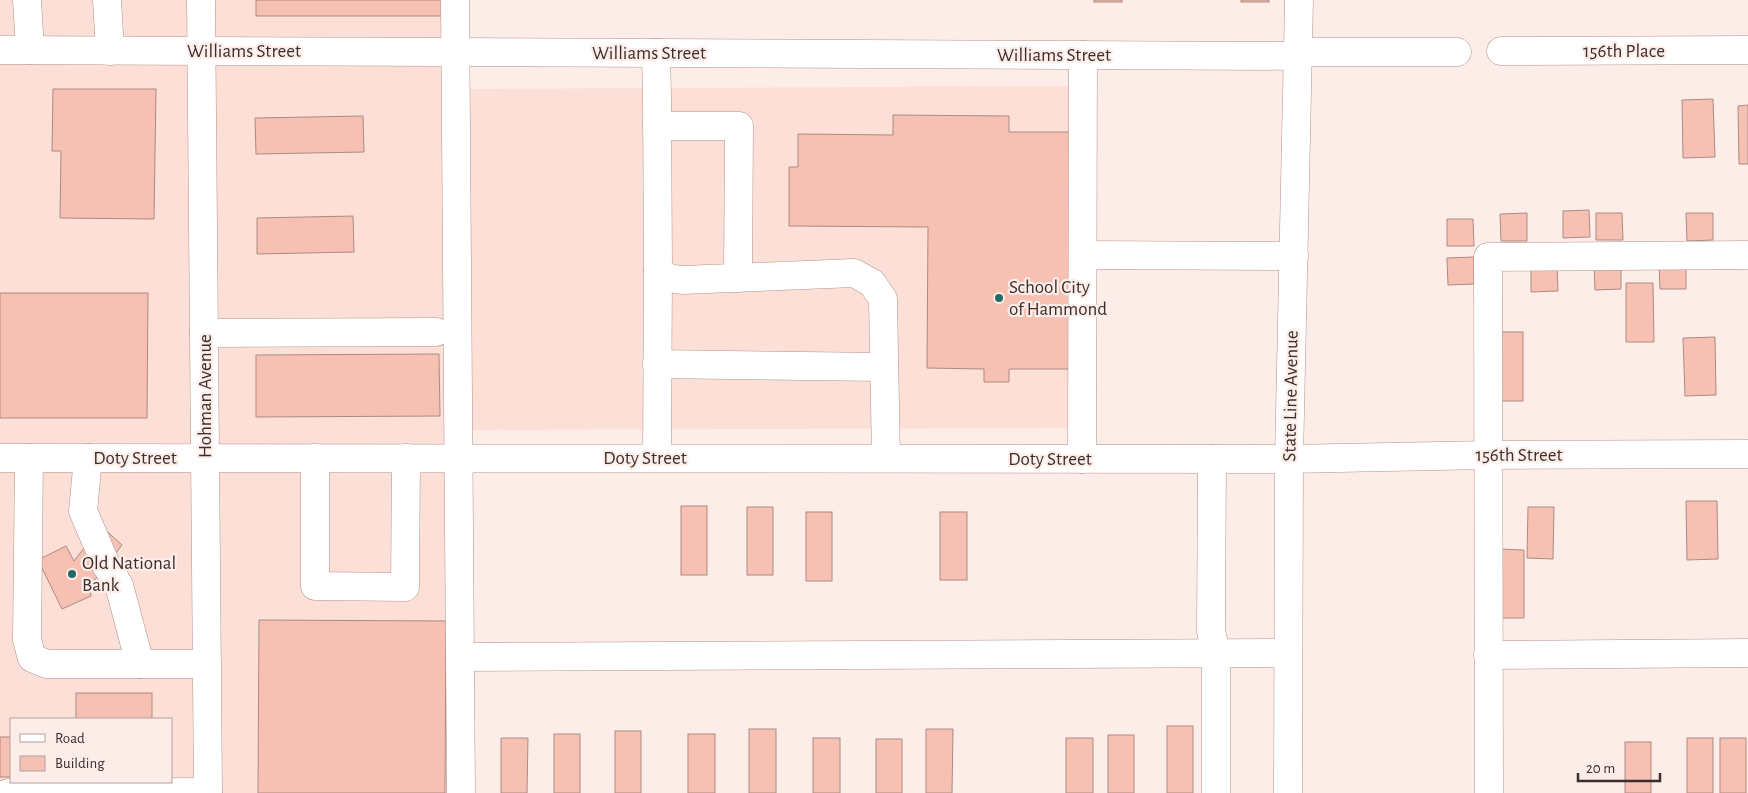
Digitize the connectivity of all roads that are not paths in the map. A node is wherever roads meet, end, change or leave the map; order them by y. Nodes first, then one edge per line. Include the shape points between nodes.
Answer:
1 (27, 0) edge
2 (107, 0) edge
3 (201, 0) edge
4 (455, 0) edge
5 (1299, 0) edge
6 (0, 50) edge
7 (30, 50) junction
8 (1748, 50) edge
9 (110, 51) junction
10 (202, 51) junction
11 (1501, 51) dead end
12 (454, 52) junction
13 (1457, 52) dead end
14 (656, 53) junction
15 (1298, 54) junction
16 (1083, 56) junction
17 (657, 126) junction
18 (1083, 255) junction
19 (1748, 255) edge
20 (1294, 256) junction
21 (658, 270) junction
22 (738, 278) junction
23 (436, 332) dead end
24 (204, 333) junction
25 (657, 364) junction
26 (884, 367) junction
27 (1748, 454) edge
28 (1488, 455) junction
29 (0, 458) edge
30 (29, 458) junction
31 (88, 458) junction
32 (205, 458) junction
33 (315, 458) junction
34 (406, 458) junction
35 (460, 458) junction
36 (657, 458) junction
37 (886, 458) junction
38 (1082, 459) junction
39 (1212, 459) junction
40 (1289, 459) junction
41 (1216, 653) junction
42 (1288, 653) junction
43 (1748, 653) edge
44 (1488, 655) junction
45 (460, 657) junction
46 (140, 664) junction
47 (207, 664) junction
48 (208, 792) edge
49 (8, 793) edge
50 (461, 793) edge
51 (1216, 793) edge
52 (1288, 793) edge
53 (1489, 793) edge

1 - 7 street
2 - 9 street
3 - 10 street, Hohman Avenue
4 - 12 street
5 - 15 street, State Line Avenue
6 - 7 street, Williams Street
7 - 9 street, Williams Street
8 - 11 street, 156th Place
9 - 10 street, Williams Street
10 - 12 street, Williams Street
10 - 24 street, Hohman Avenue
12 - 14 street, Williams Street
12 - 35 street
13 - 15 street
14 - 16 street, Williams Street
14 - 17 street
15 - 16 street, Williams Street
15 - 20 street, State Line Avenue
16 - 18 street
17 - 21 street
17 - 22 street via 739,126
18 - 20 street
18 - 38 street
19 - 28 street via 1488,257
20 - 40 street, State Line Avenue
21 - 22 street via 668,278 682,280
21 - 25 street
22 - 26 street via 854,273 872,283 883,299
23 - 24 street
24 - 32 street, Hohman Avenue
25 - 26 street
25 - 36 street
26 - 37 street
27 - 28 street, 156th Street
28 - 40 street, 156th Street
28 - 44 street
29 - 30 street, Doty Street
30 - 31 street, Doty Street
30 - 46 street via 26,640 32,658 47,664
31 - 32 street, Doty Street
31 - 46 street via 83,511 107,567 119,585
32 - 33 street, Doty Street
32 - 47 street, Hohman Avenue
33 - 34 street, Doty Street
33 - 34 street via 315,586 405,587
34 - 35 street, Doty Street
35 - 36 street, Doty Street
35 - 45 street
36 - 37 street, Doty Street
37 - 38 street, Doty Street
38 - 39 street, Doty Street
39 - 40 street, Doty Street
39 - 41 street via 1211,632
40 - 42 street, State Line Avenue
41 - 42 street
41 - 45 street
41 - 51 street
42 - 52 street, State Line Avenue
43 - 44 street
44 - 53 street
45 - 50 street
46 - 47 street
47 - 48 street, Hohman Avenue
48 - 49 street

